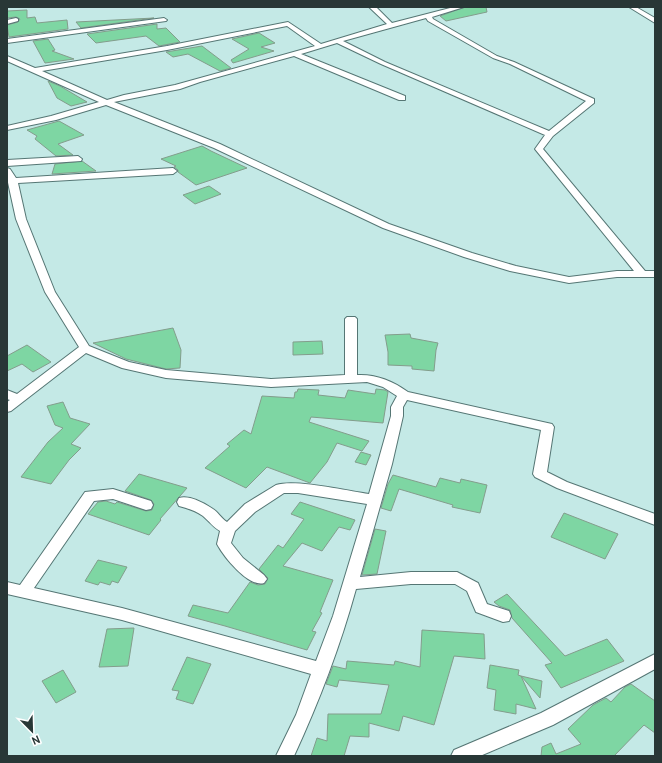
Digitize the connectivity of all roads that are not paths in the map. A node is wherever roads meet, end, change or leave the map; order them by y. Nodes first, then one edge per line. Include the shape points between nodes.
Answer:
1 (372, 7) edge
2 (461, 7) edge
3 (632, 7) edge
4 (428, 15) junction
5 (16, 20) dead end
6 (164, 20) dead end
7 (655, 21) edge
8 (7, 22) edge
9 (391, 25) junction
10 (7, 41) edge
11 (337, 41) junction
12 (320, 46) junction
13 (295, 54) junction
14 (7, 58) edge
15 (33, 70) junction
16 (402, 98) dead end
17 (106, 102) junction
18 (7, 128) edge
19 (550, 134) junction
20 (78, 159) dead end
21 (7, 163) edge
22 (7, 171) edge
23 (174, 171) dead end
24 (13, 181) junction
25 (642, 274) junction
26 (655, 274) edge
27 (351, 319) dead end
28 (86, 348) junction
29 (351, 378) junction
30 (7, 394) edge
31 (404, 395) junction
32 (18, 399) junction
33 (7, 408) edge
34 (374, 500) junction
35 (184, 502) dead end
36 (146, 505) dead end
37 (655, 520) edge
38 (228, 529) junction
39 (259, 579) dead end
40 (350, 584) junction
41 (7, 588) edge
42 (23, 592) junction
43 (503, 616) dead end
44 (655, 661) edge
45 (322, 670) junction
46 (285, 756) edge
47 (460, 756) edge

1 - 9 street
2 - 4 street
3 - 7 street
4 - 9 street
4 - 19 street via 430,20 495,57 591,101
5 - 8 street
6 - 10 street
9 - 11 street
11 - 12 street
11 - 19 street via 383,64
12 - 13 street
12 - 15 street via 288,24 167,48
13 - 16 street
13 - 17 street via 181,86
14 - 15 street
15 - 17 street
17 - 18 street via 48,120
17 - 25 street via 217,146 386,226 468,255 514,269 570,280 617,274
19 - 25 street via 540,149
20 - 21 street
22 - 24 street
23 - 24 street
24 - 28 street via 21,219 50,292
25 - 26 street
27 - 29 street
28 - 29 street via 126,365 200,378 271,383
28 - 32 street
29 - 31 street via 383,382
30 - 32 street
31 - 34 street via 397,407 397,416
31 - 37 street via 548,427 540,474 562,485
32 - 33 street
34 - 38 street via 298,488 281,488 250,508
34 - 40 street
35 - 38 street via 209,513 216,522
36 - 42 street via 113,494 90,496
38 - 39 street via 224,544 238,562
40 - 43 street via 411,578 457,578 473,587 481,608
40 - 45 street
41 - 42 street
42 - 45 street via 122,614
44 - 47 street via 547,719
45 - 46 street

